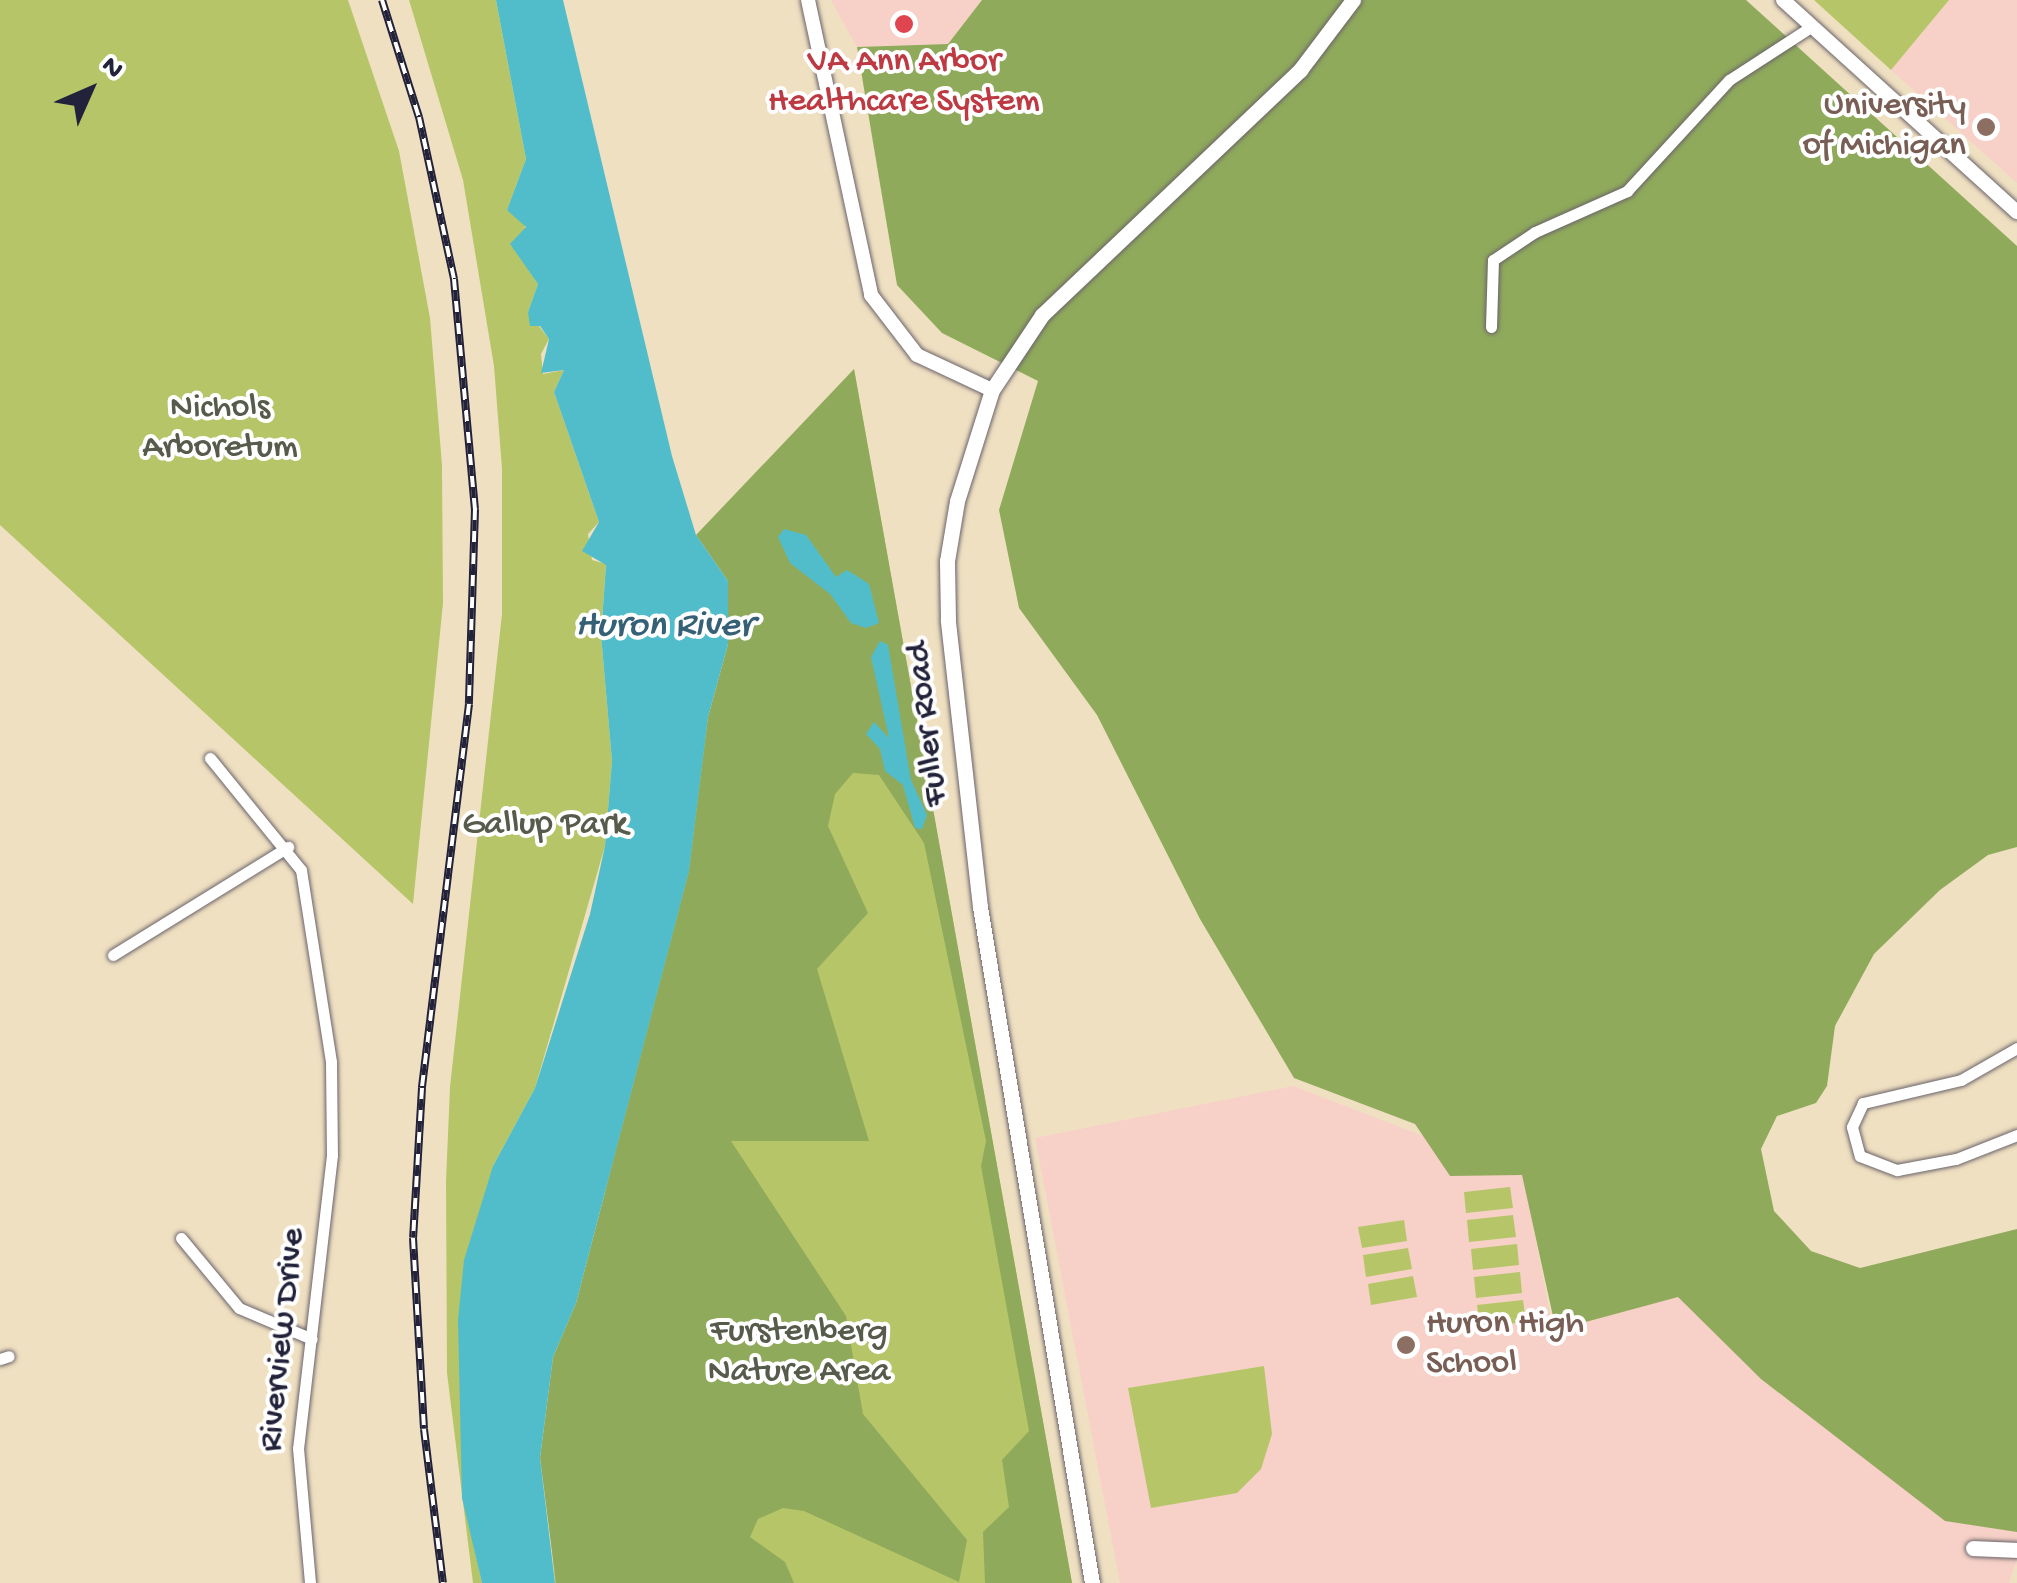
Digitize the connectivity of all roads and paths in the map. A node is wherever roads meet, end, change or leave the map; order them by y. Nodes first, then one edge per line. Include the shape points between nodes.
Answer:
1 (808, 0) edge
2 (1354, 0) edge
3 (1783, 0) edge
4 (1812, 26) junction
5 (2017, 212) edge
6 (1491, 327) dead end
7 (992, 390) junction
8 (210, 758) dead end
9 (288, 847) junction
10 (113, 955) dead end
11 (2017, 1048) edge
12 (2017, 1134) edge
13 (181, 1238) dead end
14 (312, 1338) junction
15 (1973, 1548) dead end
16 (2017, 1550) edge
17 (310, 1583) edge
18 (1092, 1583) edge

1 - 7 street via 871,295 917,355
2 - 7 main road, Fuller Road via 1300,70 1084,268 1042,315
3 - 4 street
4 - 5 street
4 - 6 street via 1729,80 1627,191 1535,232 1493,260
7 - 18 main road, Fuller Road via 957,502 948,620 994,1018
8 - 9 street, Riverview Drive
9 - 10 street
9 - 14 street, Riverview Drive via 306,890 332,1102
11 - 12 street via 1961,1080 1863,1104 1852,1127 1860,1156 1896,1170 1956,1159
13 - 14 street via 238,1308
14 - 17 street, Riverview Drive via 298,1448
15 - 16 main road

